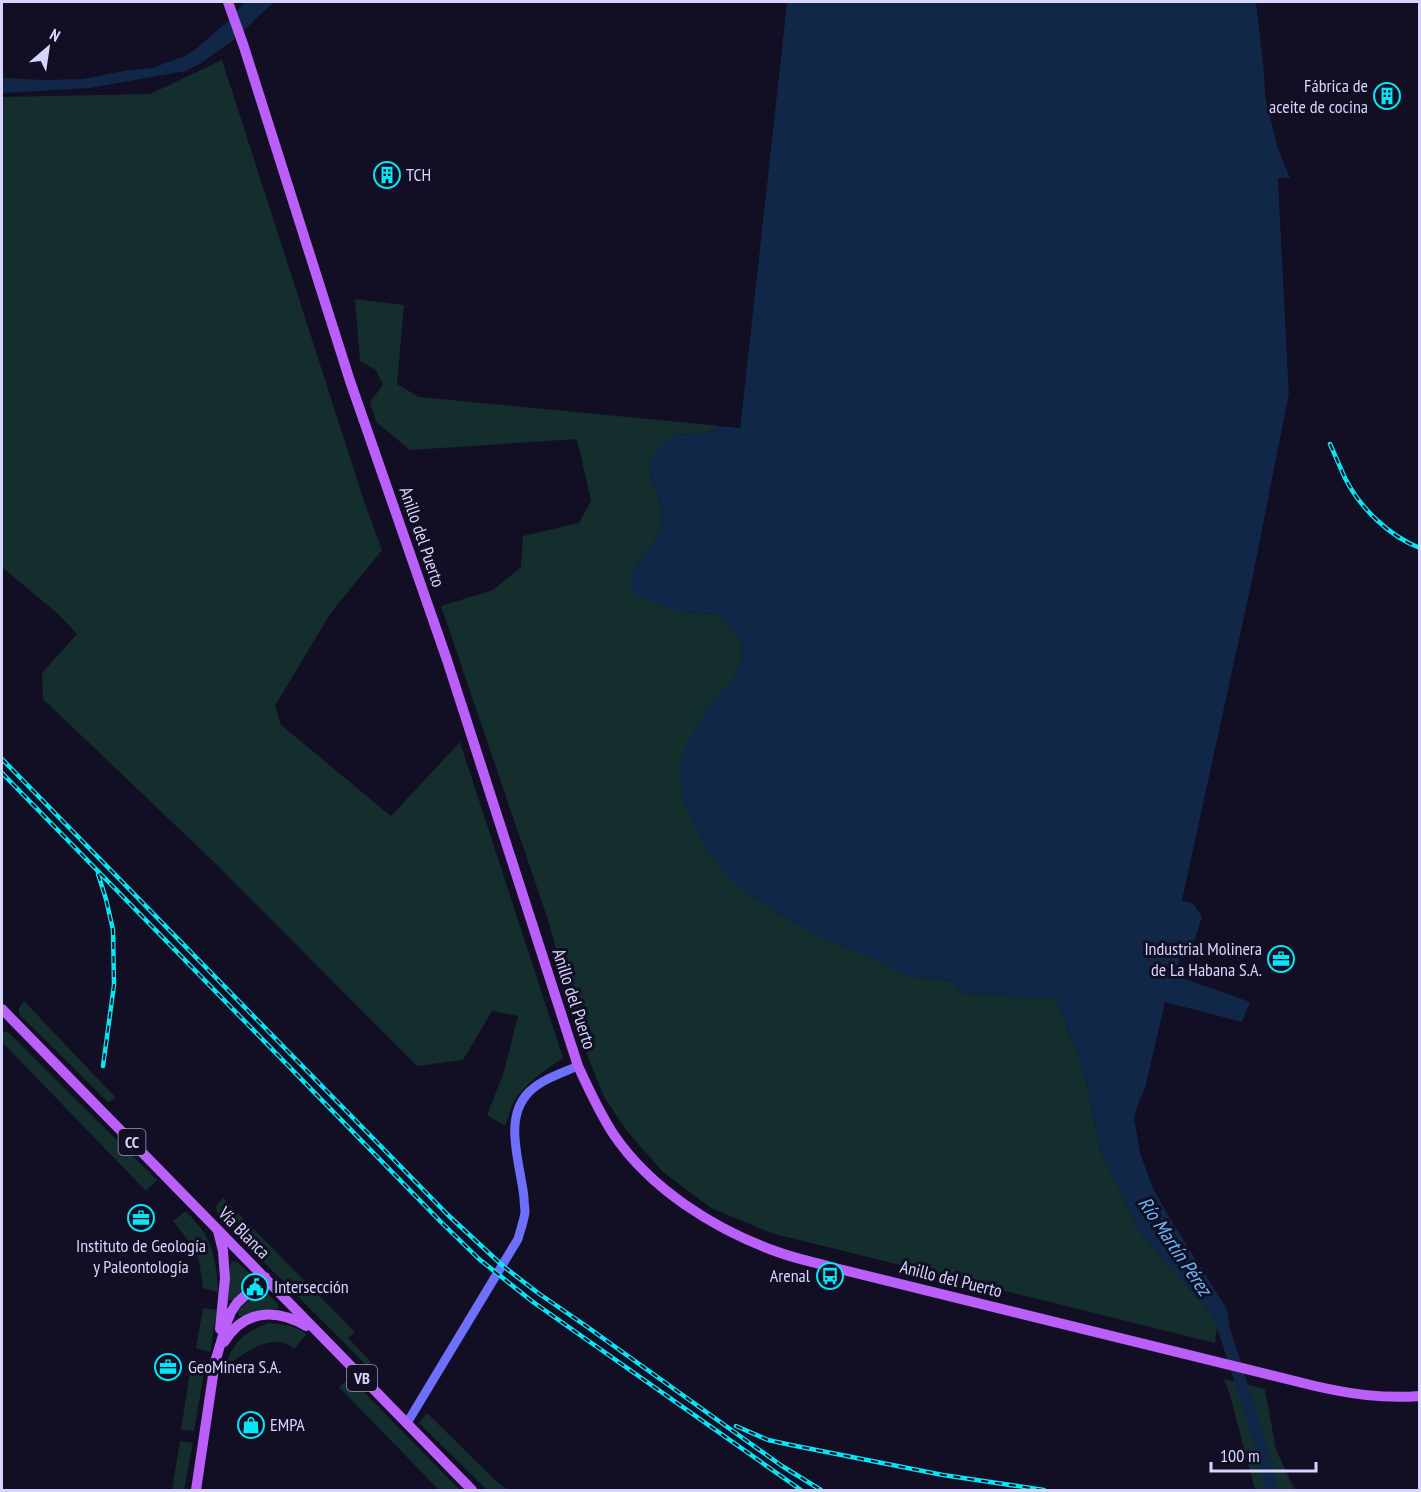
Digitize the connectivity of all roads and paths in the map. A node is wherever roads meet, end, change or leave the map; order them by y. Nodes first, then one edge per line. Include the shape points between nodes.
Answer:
1 (228, 2) edge
2 (2, 1009) edge
3 (578, 1066) junction
4 (218, 1231) junction
5 (265, 1277) junction
6 (317, 1332) junction
7 (215, 1362) junction
8 (1419, 1396) edge
9 (407, 1423) junction
10 (195, 1491) edge
11 (473, 1491) edge

1 - 3 main road, Anillo del Puerto
2 - 4 main road, Vía Blanca / CC
3 - 8 main road, Anillo del Puerto via 614,1135 650,1176 692,1210 776,1252 1346,1393 1394,1398
3 - 9 main road via 537,1086 518,1109 514,1123 525,1211 518,1239
4 - 5 main road, Vía Blanca / CC
4 - 7 main road via 225,1278
5 - 6 main road, Vía Blanca / VB
5 - 7 main road via 231,1312
6 - 7 main road via 289,1317 266,1314 251,1318 225,1340
6 - 9 main road, Vía Blanca / VB
7 - 10 main road
9 - 11 main road, Vía Blanca / VB

